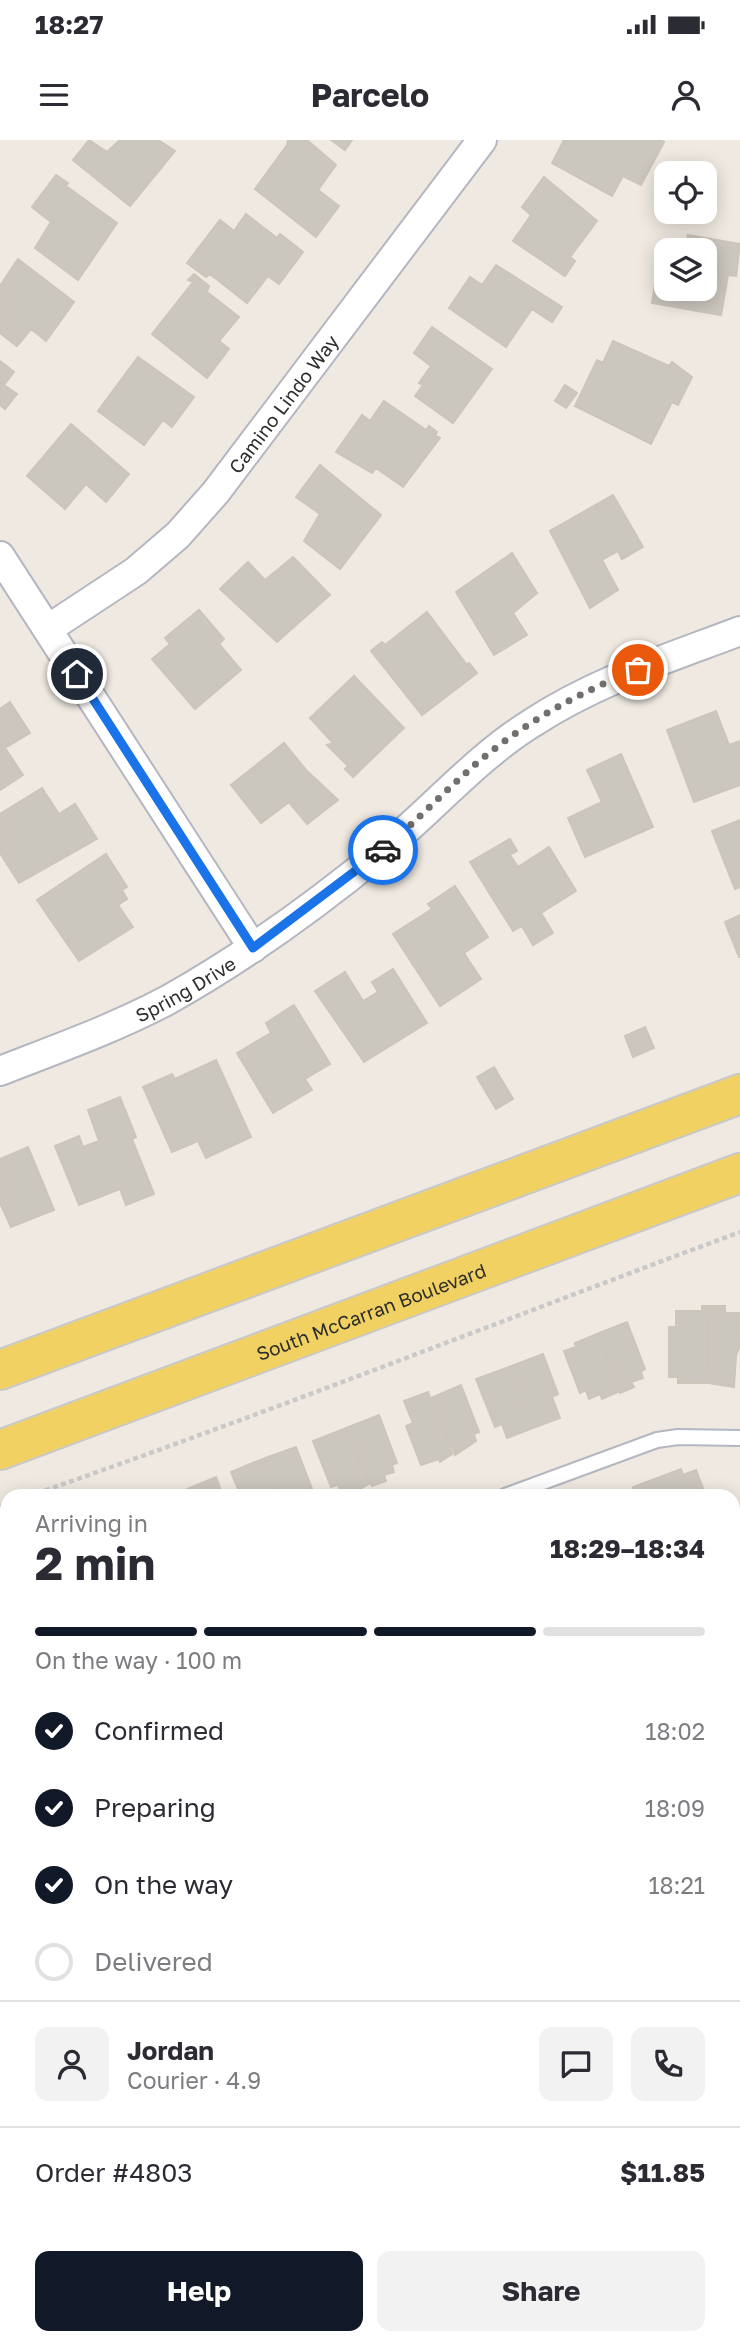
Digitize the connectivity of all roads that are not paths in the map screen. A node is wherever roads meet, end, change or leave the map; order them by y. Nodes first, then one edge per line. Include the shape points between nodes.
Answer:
1 (482, 140) edge
2 (0, 556) edge
3 (48, 629) junction
4 (740, 631) edge
5 (253, 948) junction
6 (0, 1071) edge
7 (740, 1094) edge
8 (740, 1172) edge
9 (0, 1370) edge
10 (740, 1438) edge
11 (0, 1450) edge
12 (524, 1489) edge

1 - 3 street, Camino Lindo Way via 216,492 178,535 136,570
2 - 3 street
3 - 5 street
4 - 5 street, Spring Drive via 613,679 532,722 478,762 385,848
5 - 6 street, Spring Drive via 165,1001
7 - 9 main road
8 - 11 main road, South McCarran Boulevard
10 - 12 lane via 657,1440

